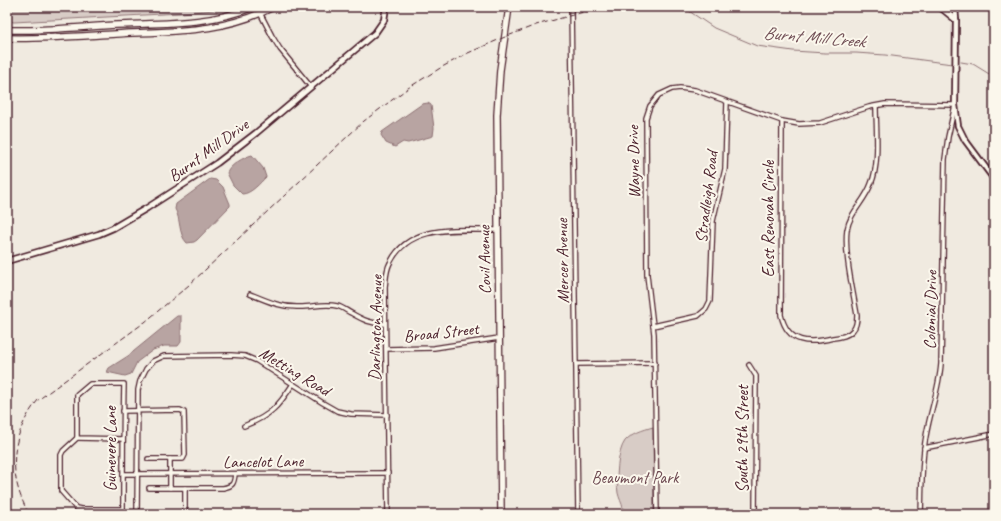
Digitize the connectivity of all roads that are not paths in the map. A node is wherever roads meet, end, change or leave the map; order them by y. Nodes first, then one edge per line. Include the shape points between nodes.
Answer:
1 (253, 7) edge
2 (257, 7) edge
3 (273, 7) edge
4 (386, 7) edge
5 (510, 7) edge
6 (571, 7) edge
7 (940, 7) edge
8 (956, 7) edge
9 (261, 13) junction
10 (956, 20) junction
11 (7, 30) edge
12 (7, 38) edge
13 (311, 87) junction
14 (726, 102) junction
15 (955, 105) junction
16 (876, 106) junction
17 (782, 121) junction
18 (994, 179) edge
19 (498, 230) junction
20 (7, 261) edge
21 (250, 294) dead end
22 (386, 324) junction
23 (654, 326) junction
24 (499, 338) junction
25 (386, 349) junction
26 (655, 363) junction
27 (576, 364) junction
28 (749, 365) dead end
29 (293, 384) junction
30 (123, 411) junction
31 (138, 411) junction
32 (387, 415) junction
33 (244, 426) dead end
34 (994, 434) edge
35 (77, 438) junction
36 (123, 439) junction
37 (924, 448) junction
38 (148, 459) dead end
39 (170, 460) junction
40 (388, 473) junction
41 (123, 474) junction
42 (170, 474) junction
43 (235, 474) junction
44 (138, 475) junction
45 (149, 488) dead end
46 (170, 488) junction
47 (185, 488) junction
48 (123, 509) junction
49 (123, 514) edge
50 (137, 514) edge
51 (185, 514) edge
52 (388, 514) edge
53 (501, 514) edge
54 (578, 514) edge
55 (657, 514) edge
56 (755, 514) edge
57 (921, 514) edge

1 - 11 main road via 228,16 194,22
2 - 9 street
3 - 9 main road
4 - 13 street, Burnt Mill Drive via 384,20 375,32
5 - 19 main road, Covil Avenue via 497,102
6 - 27 street, Mercer Avenue
7 - 10 street
8 - 10 street
9 - 12 main road via 234,23 198,30
9 - 13 street via 280,49
10 - 15 street
13 - 20 street, Burnt Mill Drive via 217,163 121,224 99,234
14 - 17 street, Wayne Drive
14 - 23 street, Stradleigh Road via 725,169 712,222 710,301 698,316
14 - 23 street, Wayne Drive via 691,89 675,88 656,98 646,115 647,275
15 - 16 street, Wayne Drive
15 - 18 street via 958,126 963,137
15 - 37 street, Colonial Drive via 945,159 941,374
16 - 17 street, Wayne Drive via 812,124
16 - 17 street, East Renovah Circle via 874,174 868,190 851,217 847,235 857,315 856,326 846,336 822,341 808,342 790,333 785,327 780,309
19 - 22 street, Darlington Avenue via 427,232 407,241 389,263 386,272
19 - 24 main road, Covil Avenue
21 - 22 street via 273,303 300,308 337,306 365,321
22 - 25 street, Darlington Avenue
23 - 26 street, Wayne Drive
24 - 25 street, Broad Street via 434,348
24 - 53 main road, Covil Avenue
25 - 32 street, Darlington Avenue
26 - 27 street
26 - 55 street, Wayne Drive
27 - 54 street, Mercer Avenue
28 - 56 street, South 29th Street via 756,376
29 - 31 street, Metting Road via 257,361 244,356 164,356 153,361 140,381
29 - 32 street, Metting Road via 344,413
29 - 33 street via 274,410
30 - 31 street
30 - 35 street, Guinevere Lane via 124,384 90,384 78,395
30 - 36 street, Guinevere Lane
31 - 39 street via 184,412 185,455 183,459
31 - 44 street, Metting Road
32 - 40 street, Darlington Avenue
34 - 37 street
35 - 36 street
35 - 48 street via 61,455 61,491 76,508
36 - 41 street, Guinevere Lane
37 - 57 street, Colonial Drive
38 - 39 street
39 - 42 street
40 - 43 street, Lancelot Lane
40 - 52 street, Darlington Avenue
41 - 44 street, Lancelot Lane
41 - 48 street, Guinevere Lane
42 - 43 street, Lancelot Lane
42 - 44 street, Lancelot Lane
42 - 46 street
43 - 47 street via 234,483 229,487
44 - 50 street, Metting Road
45 - 46 street
46 - 47 street
47 - 51 street
48 - 49 street, Guinevere Lane

